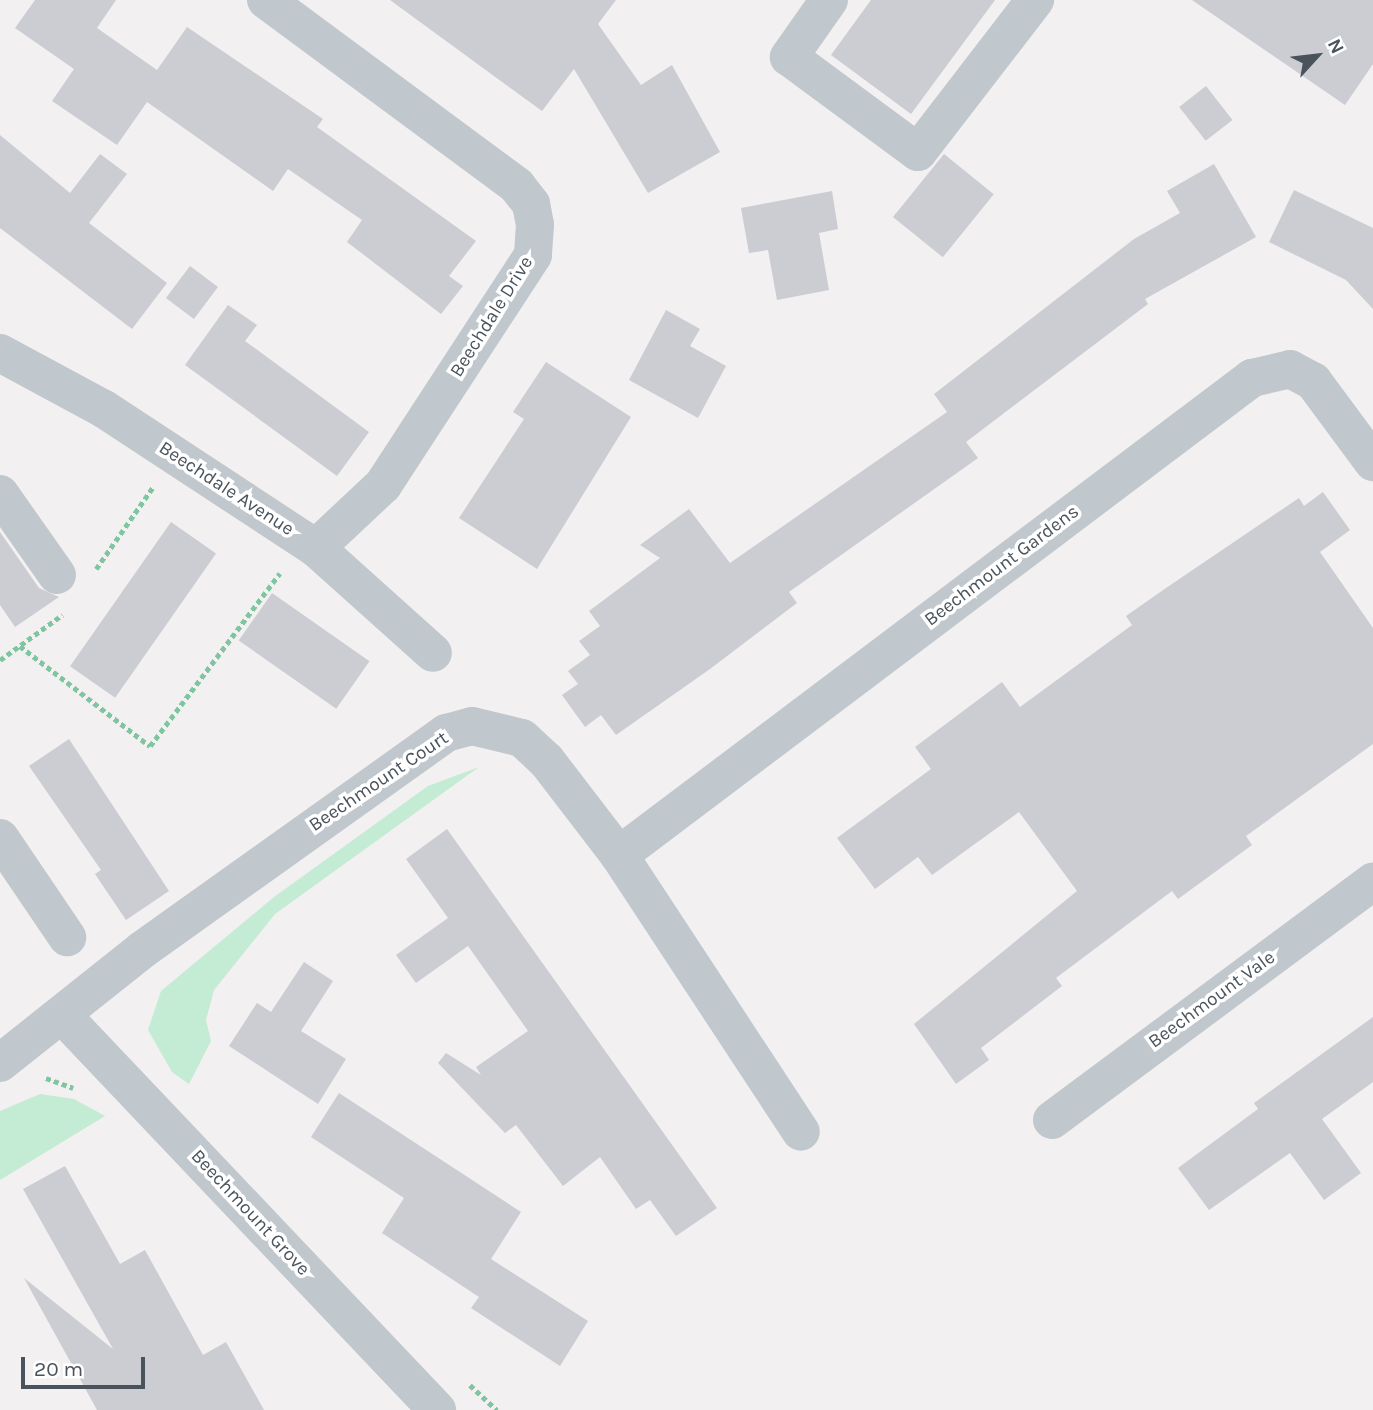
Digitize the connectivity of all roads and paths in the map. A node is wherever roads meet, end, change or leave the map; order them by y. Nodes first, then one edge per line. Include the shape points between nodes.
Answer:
1 (266, 0) edge
2 (829, 0) edge
3 (1035, 0) edge
4 (2, 359) edge
5 (1373, 462) edge
6 (0, 494) edge
7 (310, 544) junction
8 (57, 575) dead end
9 (20, 646) dead end
10 (433, 653) dead end
11 (0, 838) edge
12 (619, 855) junction
13 (1373, 882) edge
14 (67, 937) dead end
15 (64, 1017) junction
16 (0, 1063) edge
17 (1052, 1119) dead end
18 (801, 1132) dead end
19 (437, 1410) edge

1 - 7 street, Beechdale Drive via 517,186 531,204 535,225 533,255 383,485
2 - 3 street via 789,57 918,152
4 - 7 street, Beechdale Avenue via 104,409
5 - 12 street, Beechmount Gardens via 1313,381 1290,369 1252,378
6 - 8 street
7 - 9 path via 150,746
7 - 10 street, Beechdale Avenue
11 - 14 street
12 - 15 street, Beechmount Court via 522,738 472,726 446,733 142,950
12 - 18 street, Beechmount Court
13 - 17 street, Beechmount Vale
15 - 16 street, Beechmount Court
15 - 19 street, Beechmount Grove

